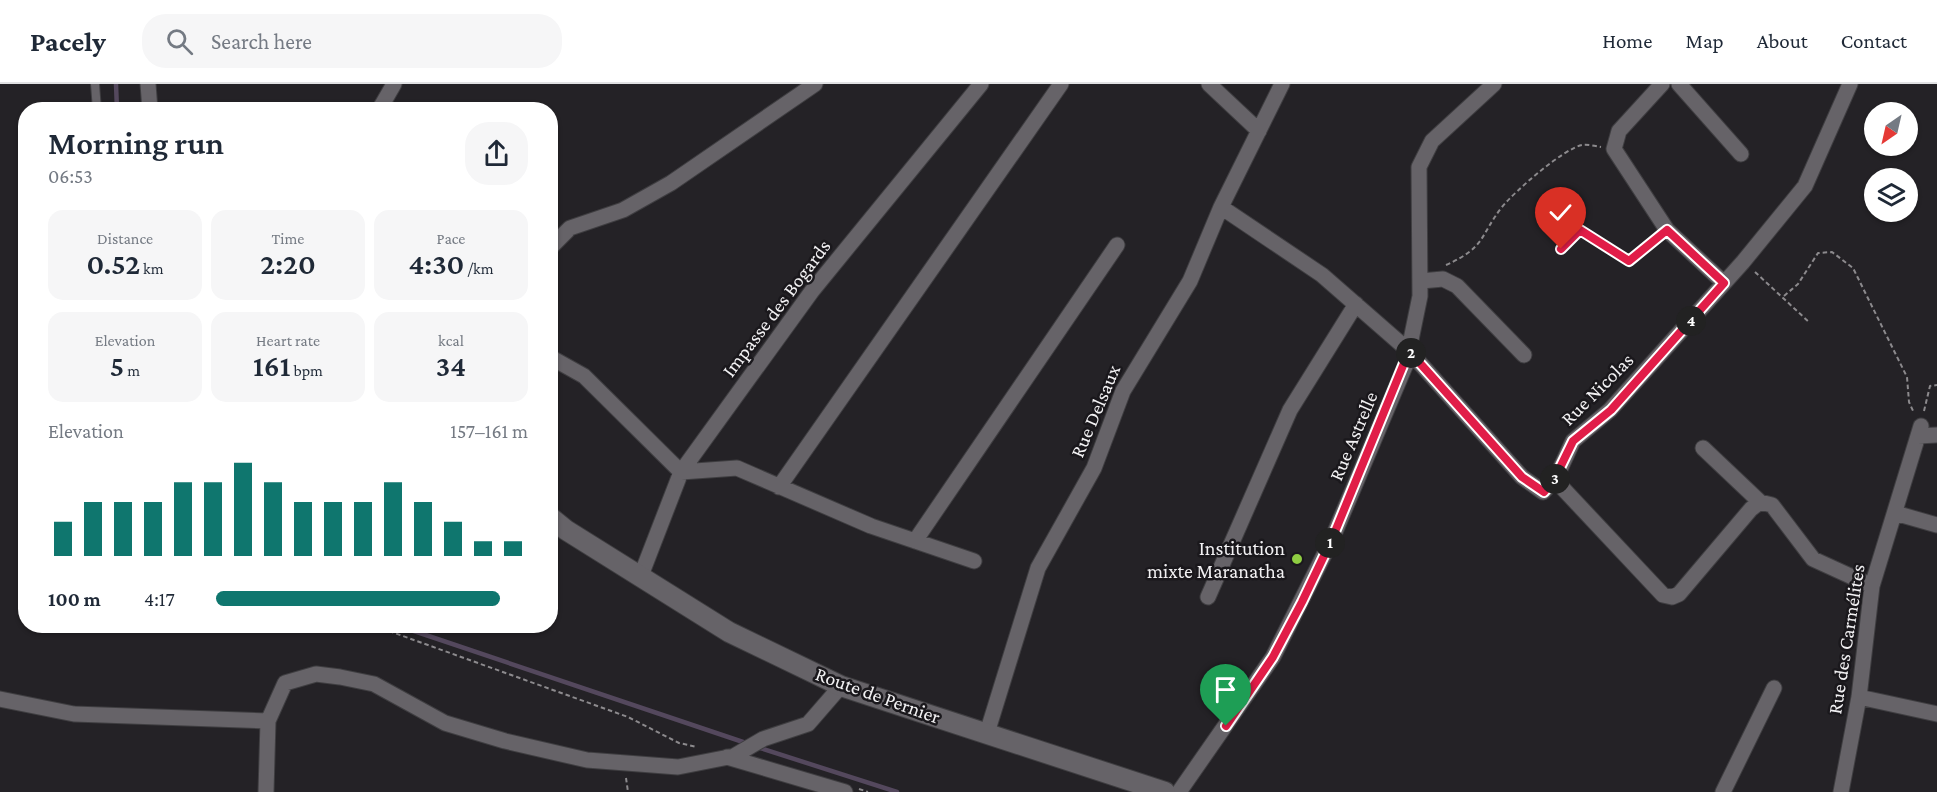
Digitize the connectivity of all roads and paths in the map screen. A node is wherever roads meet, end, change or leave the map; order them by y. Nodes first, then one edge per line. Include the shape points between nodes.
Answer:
1 (95, 84) edge
2 (148, 84) edge
3 (394, 84) edge
4 (815, 84) edge
5 (981, 84) edge
6 (1061, 84) edge
7 (1209, 84) edge
8 (1282, 84) edge
9 (1494, 84) edge
10 (1662, 84) edge
11 (1679, 84) edge
12 (1850, 84) edge
13 (96, 102) edge
14 (149, 102) edge
15 (384, 102) edge
16 (1259, 131) junction
17 (1614, 149) junction
18 (1741, 154) dead end
19 (1221, 207) junction
20 (1667, 230) junction
21 (558, 240) edge
22 (1117, 245) dead end
23 (1561, 249) dead end
24 (1467, 256) dead end
25 (1743, 262) junction
26 (1421, 281) junction
27 (1724, 283) junction
28 (1784, 296) junction
29 (1356, 304) junction
30 (1810, 322) dead end
31 (1409, 351) junction
32 (1524, 355) dead end
33 (558, 361) edge
34 (1937, 385) edge
35 (1919, 431) junction
36 (1937, 435) edge
37 (1703, 448) dead end
38 (681, 472) junction
39 (1554, 480) junction
40 (779, 487) junction
41 (1760, 502) junction
42 (1895, 513) junction
43 (558, 523) edge
44 (1937, 525) edge
45 (915, 541) junction
46 (974, 561) dead end
47 (640, 578) junction
48 (1872, 586) junction
49 (1208, 597) dead end
50 (395, 633) edge
51 (841, 686) junction
52 (1774, 688) dead end
53 (1859, 697) junction
54 (0, 699) edge
55 (1937, 714) edge
56 (268, 721) junction
57 (987, 733) junction
58 (701, 748) dead end
59 (731, 757) junction
60 (806, 785) edge
61 (266, 792) edge
62 (845, 792) edge
63 (1165, 792) edge
64 (1179, 792) edge
65 (1723, 792) edge
66 (1841, 792) edge

1 - 13 lane
2 - 14 street
3 - 15 street
4 - 21 street via 671,183 623,210 570,228
5 - 38 street, Impasse des Bogards via 812,291
6 - 40 street
7 - 16 street
8 - 16 street, Rue Delsaux
9 - 26 street, Rue Astrelle via 1432,141 1419,167
10 - 17 street via 1619,131
11 - 18 street
12 - 25 street, Rue Nicolas via 1805,186
16 - 19 street, Rue Delsaux
17 - 20 street
17 - 24 path via 1583,144 1555,159 1503,207 1484,238
19 - 29 street via 1322,275
19 - 57 street, Rue Delsaux via 1190,281 1123,391 1094,468 1038,567
20 - 23 path via 1629,261 1580,230
20 - 27 street
22 - 45 street
25 - 27 street, Rue Nicolas
25 - 28 path
26 - 31 street, Rue Astrelle
26 - 32 street via 1443,279 1457,286
27 - 39 street, Rue Nicolas via 1611,410 1573,441
28 - 30 path
28 - 35 path via 1798,284 1818,253 1832,252 1853,268 1906,377
29 - 31 street
29 - 49 street via 1290,410
31 - 39 street via 1522,477 1544,492
31 - 64 street, Rue Astrelle via 1337,528 1298,611 1273,657
33 - 38 street via 584,376
34 - 35 path via 1930,386
35 - 36 street
35 - 42 street, Rue des Carmélites
37 - 41 street
38 - 40 street via 737,468
38 - 47 street, Impasse des Bogards
39 - 41 street via 1663,595 1672,597 1679,594
40 - 45 street
41 - 48 street via 1772,505 1813,559
42 - 44 street
42 - 48 street, Rue des Carmélites
43 - 47 street, Route de Pernier
45 - 46 street
47 - 51 street, Route de Pernier via 729,632
48 - 53 street, Rue des Carmélites
50 - 58 path via 548,686 628,717 679,743
51 - 57 street, Route de Pernier
51 - 59 street via 808,724 764,739
52 - 65 street
53 - 55 street
53 - 66 street, Rue des Carmélites
54 - 56 street via 74,714
56 - 59 street via 285,683 316,674 374,684 445,723 587,760 678,767
56 - 61 street
57 - 63 street, Route de Pernier
59 - 60 street
60 - 62 street

